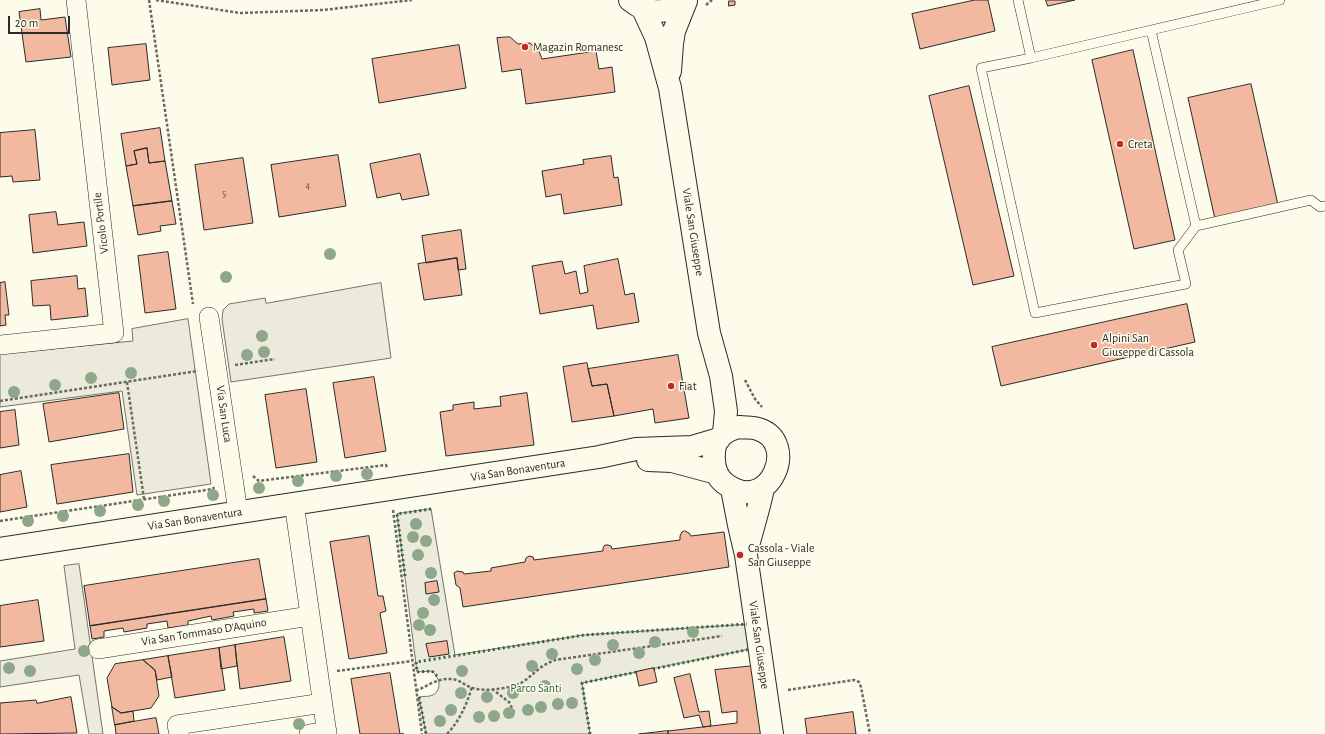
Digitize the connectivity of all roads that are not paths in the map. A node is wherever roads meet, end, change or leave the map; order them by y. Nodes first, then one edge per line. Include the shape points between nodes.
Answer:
1 (76, 0) edge
2 (686, 0) edge
3 (1018, 0) edge
4 (1280, 0) edge
5 (637, 5) edge
6 (1151, 30) junction
7 (1031, 58) junction
8 (670, 88) junction
9 (1325, 206) edge
10 (1196, 226) junction
11 (201, 312) road end
12 (0, 345) edge
13 (721, 376) junction
14 (751, 428) junction
15 (721, 436) junction
16 (599, 457) junction
17 (717, 474) junction
18 (763, 488) junction
19 (732, 489) junction
20 (294, 503) junction
21 (238, 512) junction
22 (0, 549) edge
23 (746, 555) junction
24 (310, 616) junction
25 (98, 649) dead end
26 (323, 703) junction
27 (321, 733) edge
28 (179, 734) edge
29 (772, 734) edge

1 - 12 street, Vicolo Portile via 114,333
2 - 5 main road via 660,12
2 - 8 main road, Viale San Giuseppe via 673,38
3 - 7 lane
4 - 6 lane
5 - 8 main road, Viale San Giuseppe via 656,37
6 - 7 lane
6 - 10 lane
7 - 10 lane via 981,68 1035,313 1186,284 1178,250
8 - 13 main road, Viale San Giuseppe via 709,333
9 - 10 lane via 1320,207 1311,200
11 - 21 street, Via San Luca
13 - 14 main road, Viale San Giuseppe
13 - 15 main road, Viale San Giuseppe via 726,411
14 - 15 main road, Viale San Giuseppe via 731,429
14 - 18 main road, Viale San Giuseppe via 766,433 777,446 778,464 769,483
15 - 16 main road, Via San Bonaventura via 692,447 636,450
15 - 17 main road, Viale San Giuseppe via 714,450 713,461
16 - 17 main road, Via San Bonaventura via 672,461
16 - 20 main road, Via San Bonaventura
17 - 19 main road
18 - 19 main road via 751,492
18 - 23 main road, Viale San Giuseppe
19 - 23 main road, Viale San Giuseppe
20 - 21 main road, Via San Bonaventura
20 - 24 street
21 - 22 main road, Via San Bonaventura
23 - 29 main road, Viale San Giuseppe
24 - 25 street, Via San Tommaso D'Aquino
24 - 26 street
26 - 27 street
26 - 28 street via 177,725

